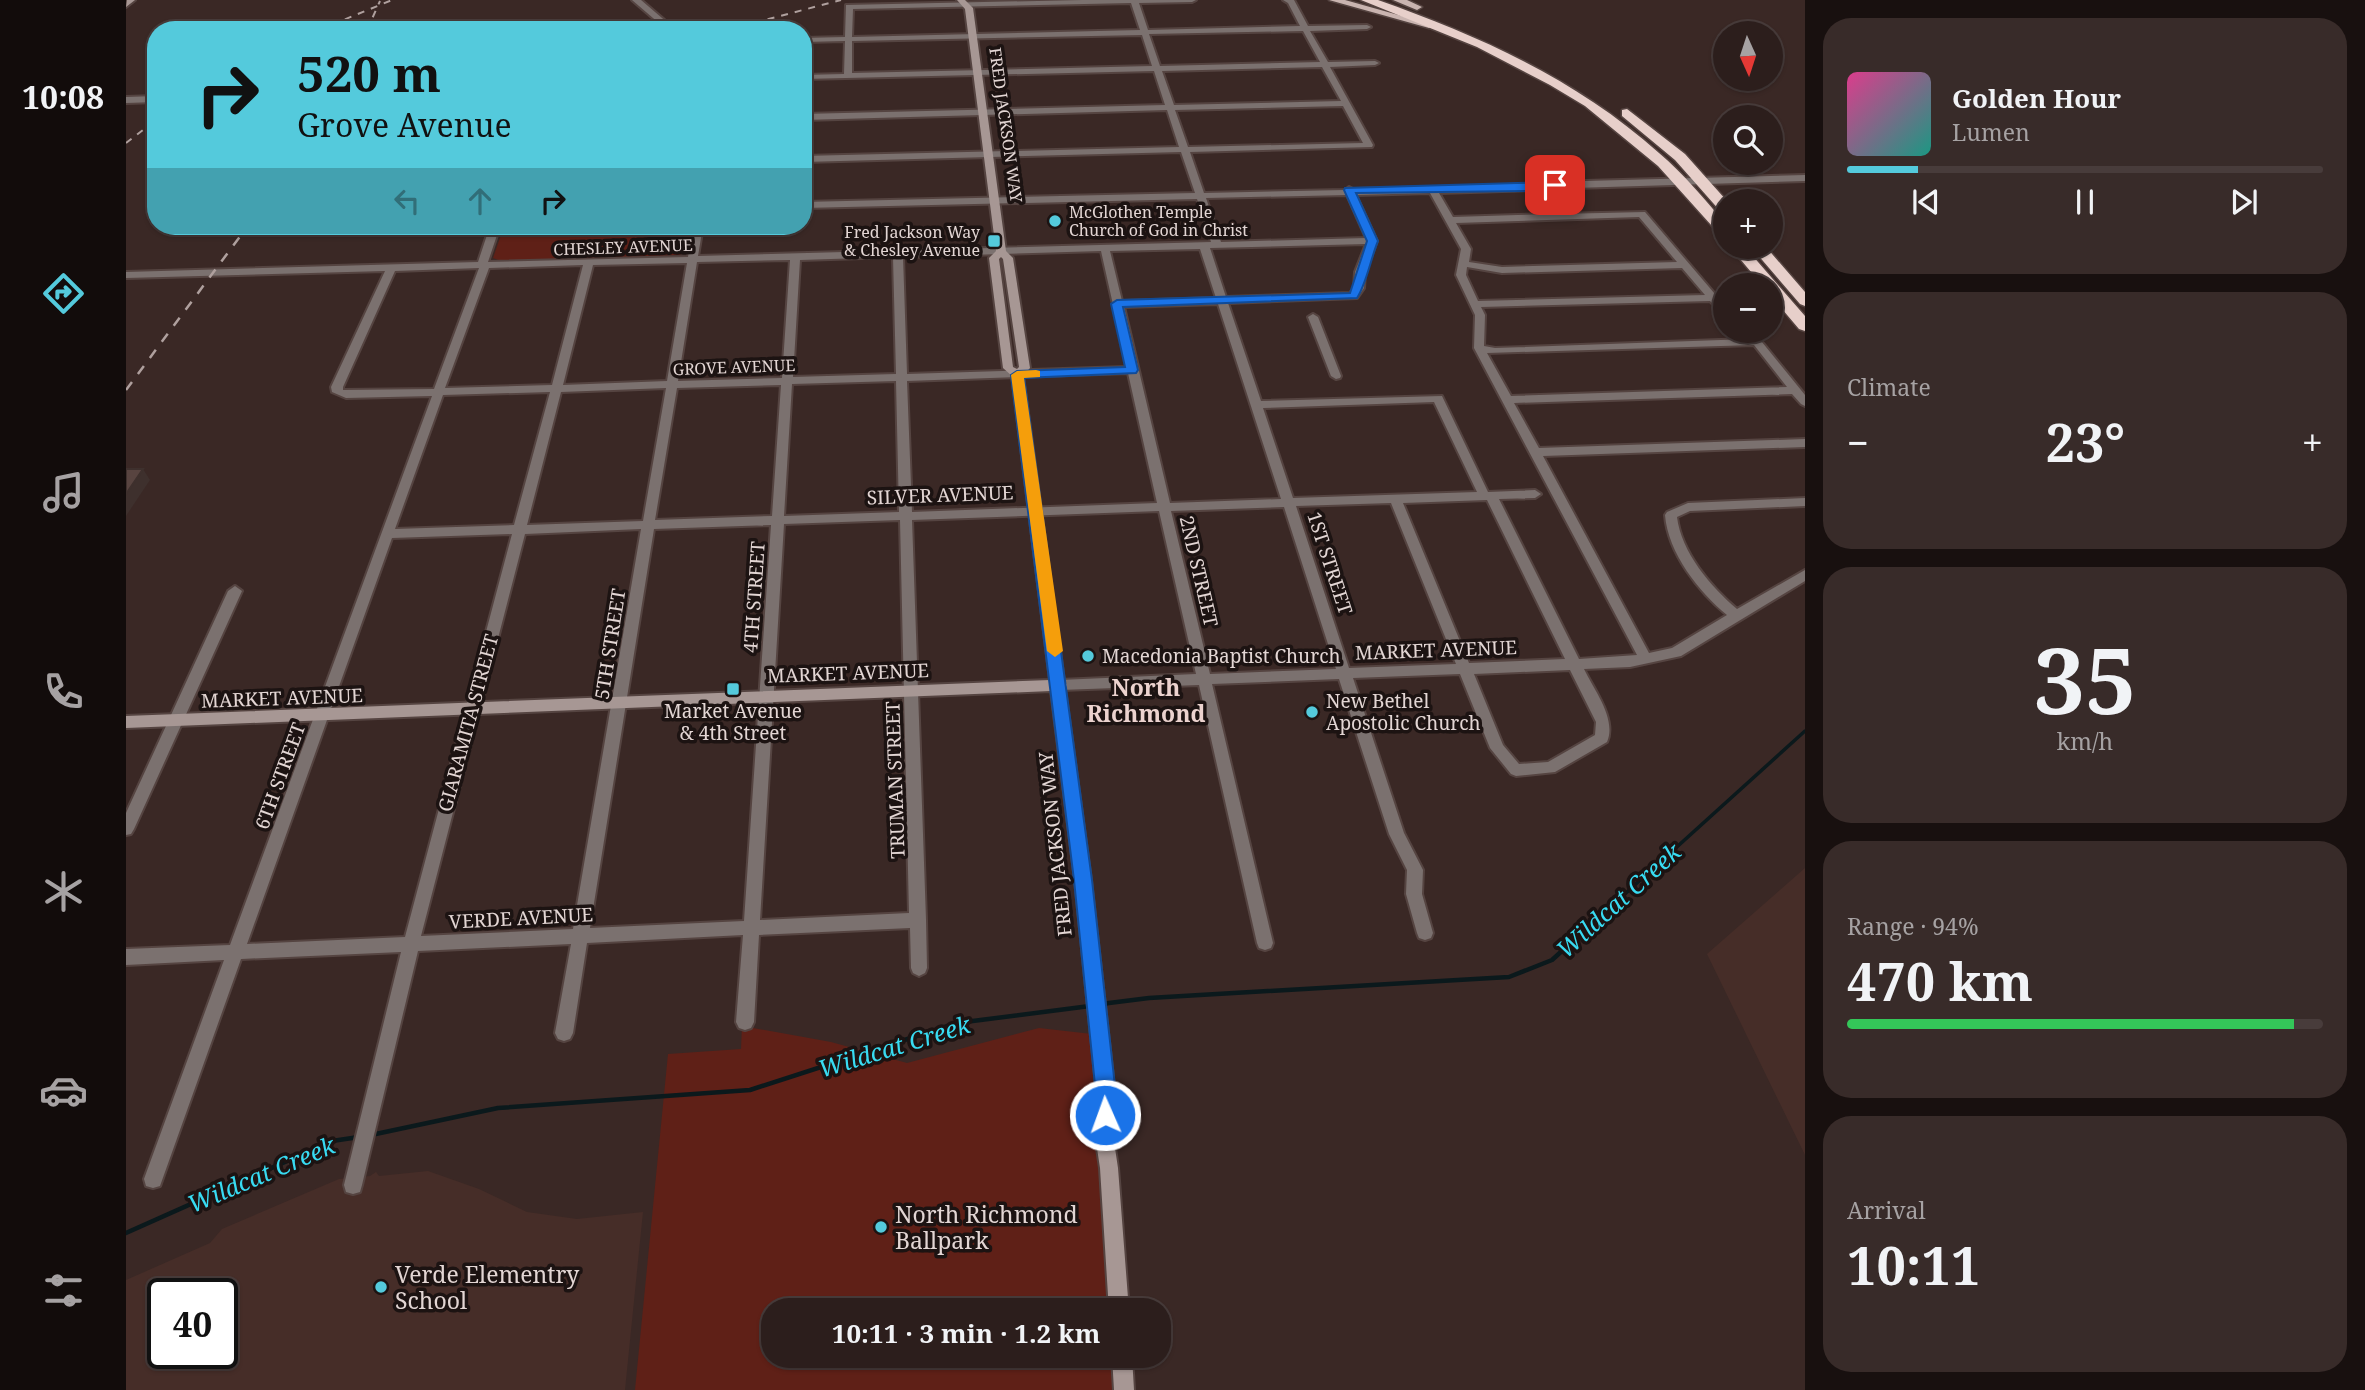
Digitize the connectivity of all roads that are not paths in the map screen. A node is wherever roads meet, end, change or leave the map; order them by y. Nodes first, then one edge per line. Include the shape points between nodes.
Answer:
1 (131, 0) edge
2 (636, 0) edge
3 (1192, 0) edge
4 (1287, 0) edge
5 (1334, 0) edge
6 (1367, 0) edge
7 (1393, 0) edge
8 (1398, 0) edge
9 (967, 1) edge
10 (1134, 1) edge
11 (126, 5) edge
12 (1417, 7) junction
13 (661, 21) edge
14 (1367, 27) dead end
15 (1305, 29) junction
16 (1144, 32) junction
17 (1458, 35) junction
18 (973, 37) junction
19 (849, 39) junction
20 (812, 40) edge
21 (1375, 63) dead end
22 (1325, 64) junction
23 (1157, 69) junction
24 (977, 73) junction
25 (848, 76) junction
26 (812, 77) edge
27 (147, 99) edge
28 (126, 100) edge
29 (1346, 103) junction
30 (1171, 107) junction
31 (983, 112) junction
32 (812, 117) edge
33 (1184, 149) junction
34 (989, 154) junction
35 (812, 159) edge
36 (1805, 177) edge
37 (1702, 181) junction
38 (1681, 182) junction
39 (1555, 185) junction
40 (1521, 187) junction
41 (1535, 188) junction
42 (1432, 189) junction
43 (1349, 190) junction
44 (1200, 194) junction
45 (1713, 194) edge
46 (995, 200) junction
47 (812, 205) edge
48 (1556, 217) junction
49 (1713, 218) edge
50 (1450, 220) junction
51 (492, 235) edge
52 (696, 235) edge
53 (1372, 241) junction
54 (1210, 246) junction
55 (1105, 249) junction
56 (1001, 252) junction
57 (898, 255) junction
58 (795, 257) junction
59 (1747, 259) edge
60 (1769, 259) edge
61 (692, 260) junction
62 (589, 263) junction
63 (1465, 264) junction
64 (1683, 264) junction
65 (484, 267) junction
66 (391, 269) junction
67 (1760, 273) edge
68 (126, 275) edge
69 (1710, 298) junction
70 (1783, 300) edge
71 (1805, 300) edge
72 (1222, 301) junction
73 (1713, 301) edge
74 (1117, 304) junction
75 (1476, 304) junction
76 (1313, 317) dead end
77 (1805, 326) edge
78 (1729, 343) edge
79 (1759, 343) edge
80 (1479, 348) junction
81 (1132, 370) junction
82 (1017, 375) junction
83 (1336, 376) dead end
84 (902, 378) junction
85 (787, 382) junction
86 (672, 385) junction
87 (556, 389) junction
88 (1796, 390) junction
89 (438, 393) junction
90 (1506, 400) junction
91 (1805, 402) edge
92 (1255, 405) junction
93 (1805, 443) edge
94 (1535, 453) junction
95 (1535, 494) dead end
96 (1487, 495) junction
97 (1395, 498) junction
98 (1288, 502) junction
99 (1805, 502) edge
100 (1164, 506) junction
101 (1035, 511) junction
102 (907, 516) junction
103 (778, 521) junction
104 (648, 526) junction
105 (519, 530) junction
106 (388, 534) junction
107 (1805, 575) edge
108 (235, 591) dead end
109 (1736, 616) junction
110 (1646, 659) junction
111 (1573, 664) junction
112 (1465, 668) junction
113 (1343, 673) junction
114 (1205, 680) junction
115 (1060, 685) junction
116 (912, 690) junction
117 (766, 696) junction
118 (619, 703) junction
119 (471, 709) junction
120 (323, 715) junction
121 (177, 721) junction
122 (126, 722) edge
123 (126, 829) edge
124 (918, 920) junction
125 (751, 927) junction
126 (1425, 933) dead end
127 (580, 936) junction
128 (1265, 943) dead end
129 (411, 944) junction
130 (236, 951) junction
131 (126, 957) edge
132 (919, 968) dead end
133 (745, 1022) dead end
134 (564, 1033) dead end
135 (153, 1179) dead end
136 (353, 1185) dead end
137 (1118, 1298) edge
138 (1123, 1368) edge
139 (1124, 1390) edge

1 - 11 street
2 - 13 street
3 - 10 street
4 - 15 street
5 - 17 main road
6 - 17 highway
7 - 12 highway
8 - 12 main road
9 - 10 street
9 - 18 street, FRED JACKSON WAY
9 - 19 street via 849,7
10 - 16 street, 1ST STREET
12 - 37 highway via 1533,57 1616,105
14 - 15 street
15 - 16 street
15 - 22 street
16 - 18 street
16 - 23 street, 1ST STREET
17 - 38 highway via 1531,69 1592,105 1646,147
18 - 19 street
18 - 24 street, FRED JACKSON WAY
19 - 20 street
19 - 25 street
21 - 22 street
22 - 23 street
22 - 29 street
23 - 24 street
23 - 30 street, 1ST STREET
24 - 25 street
24 - 31 street, FRED JACKSON WAY
25 - 26 street
27 - 28 street
29 - 30 street
29 - 33 street via 1369,145
30 - 31 street
30 - 33 street, 1ST STREET
31 - 32 street
31 - 34 street, FRED JACKSON WAY
33 - 34 street
33 - 44 street, 1ST STREET
34 - 35 street
34 - 46 street, FRED JACKSON WAY
36 - 37 street
37 - 38 street
37 - 45 highway
38 - 39 street
38 - 49 highway
39 - 40 street
39 - 41 street
40 - 41 street
40 - 42 street
41 - 48 street
42 - 43 street
42 - 50 street
43 - 44 street
43 - 53 street
44 - 46 street
44 - 54 street, 1ST STREET
46 - 47 street
46 - 56 street, FRED JACKSON WAY
48 - 50 street
48 - 64 street via 1642,214
50 - 63 street via 1466,249
51 - 65 street, 6TH STREET
52 - 61 street, 5TH STREET
53 - 54 street, CHESLEY AVENUE
53 - 72 street via 1353,296
54 - 55 street, CHESLEY AVENUE
54 - 72 street, 1ST STREET
55 - 56 street, CHESLEY AVENUE
55 - 74 street, 2ND STREET
56 - 57 street, CHESLEY AVENUE
56 - 82 street, FRED JACKSON WAY via 1008,258 1025,368
56 - 82 street, FRED JACKSON WAY via 994,258 1008,368
57 - 58 street, CHESLEY AVENUE
57 - 84 street, TRUMAN STREET
58 - 61 street, CHESLEY AVENUE
58 - 85 street, 4TH STREET
59 - 67 highway
60 - 71 highway
61 - 62 street, CHESLEY AVENUE
61 - 86 street, 5TH STREET
62 - 65 street, CHESLEY AVENUE
62 - 87 street, GIARAMITA STREET
63 - 64 street via 1502,270
63 - 75 street via 1461,275
64 - 69 street
65 - 66 street, CHESLEY AVENUE
65 - 89 street, 6TH STREET
66 - 68 street, CHESLEY AVENUE
66 - 89 street, GROVE AVENUE via 338,392
69 - 73 street
69 - 75 street
70 - 77 highway
72 - 74 street
72 - 92 street, 1ST STREET
74 - 81 street, 2ND STREET
75 - 80 street
76 - 83 street
78 - 80 street
79 - 88 street
80 - 90 street
81 - 82 street, GROVE AVENUE
81 - 100 street, 2ND STREET
82 - 84 street, GROVE AVENUE
82 - 101 street, FRED JACKSON WAY
84 - 85 street, GROVE AVENUE
84 - 102 street, TRUMAN STREET
85 - 86 street, GROVE AVENUE
85 - 103 street, 4TH STREET
86 - 87 street, GROVE AVENUE
86 - 104 street, 5TH STREET
87 - 89 street, GROVE AVENUE
87 - 105 street, GIARAMITA STREET
88 - 90 street
88 - 91 street
89 - 106 street, 6TH STREET
90 - 94 street
92 - 96 street via 1438,398
92 - 98 street, 1ST STREET
93 - 94 street
94 - 110 street
95 - 96 street, SILVER AVENUE
96 - 97 street, SILVER AVENUE
96 - 111 street
97 - 98 street, SILVER AVENUE
97 - 112 street
98 - 100 street, SILVER AVENUE
98 - 113 street, 1ST STREET
99 - 109 street via 1688,507 1671,516 1670,525 1705,587
100 - 101 street, SILVER AVENUE
100 - 114 street, 2ND STREET
101 - 102 street, SILVER AVENUE
101 - 115 street, FRED JACKSON WAY
102 - 103 street, SILVER AVENUE
102 - 116 street, TRUMAN STREET
103 - 104 street, SILVER AVENUE
103 - 117 street, 4TH STREET
104 - 105 street, SILVER AVENUE
104 - 118 street, 5TH STREET
105 - 106 street, SILVER AVENUE
105 - 119 street, GIARAMITA STREET
106 - 120 street, 6TH STREET
107 - 109 street, MARKET AVENUE
108 - 121 street
109 - 110 street, MARKET AVENUE via 1676,652
110 - 111 street, MARKET AVENUE
111 - 112 street, MARKET AVENUE
111 - 112 street via 1603,722 1602,737 1550,768 1528,769 1516,769 1497,748
112 - 113 street, MARKET AVENUE
113 - 114 street, MARKET AVENUE
113 - 126 street, 1ST STREET via 1397,834 1415,870 1414,894
114 - 115 street, MARKET AVENUE
114 - 128 street, 2ND STREET
115 - 116 street, MARKET AVENUE
115 - 137 street, FRED JACKSON WAY via 1106,1095 1104,1135
116 - 117 street, MARKET AVENUE
116 - 124 street, TRUMAN STREET
117 - 118 street, MARKET AVENUE
117 - 125 street, 4TH STREET
118 - 119 street, MARKET AVENUE
118 - 127 street, 5TH STREET
119 - 120 street, MARKET AVENUE
119 - 129 street, GIARAMITA STREET
120 - 121 street, MARKET AVENUE
120 - 130 street, 6TH STREET
121 - 122 street, MARKET AVENUE
121 - 123 street
124 - 125 street, VERDE AVENUE
124 - 132 street, TRUMAN STREET
125 - 127 street, VERDE AVENUE
125 - 133 street, 4TH STREET
127 - 129 street, VERDE AVENUE
127 - 134 street, 5TH STREET
129 - 130 street, VERDE AVENUE
129 - 136 street, GIARAMITA STREET
130 - 131 street, VERDE AVENUE
130 - 135 street, 6TH STREET
138 - 139 street

